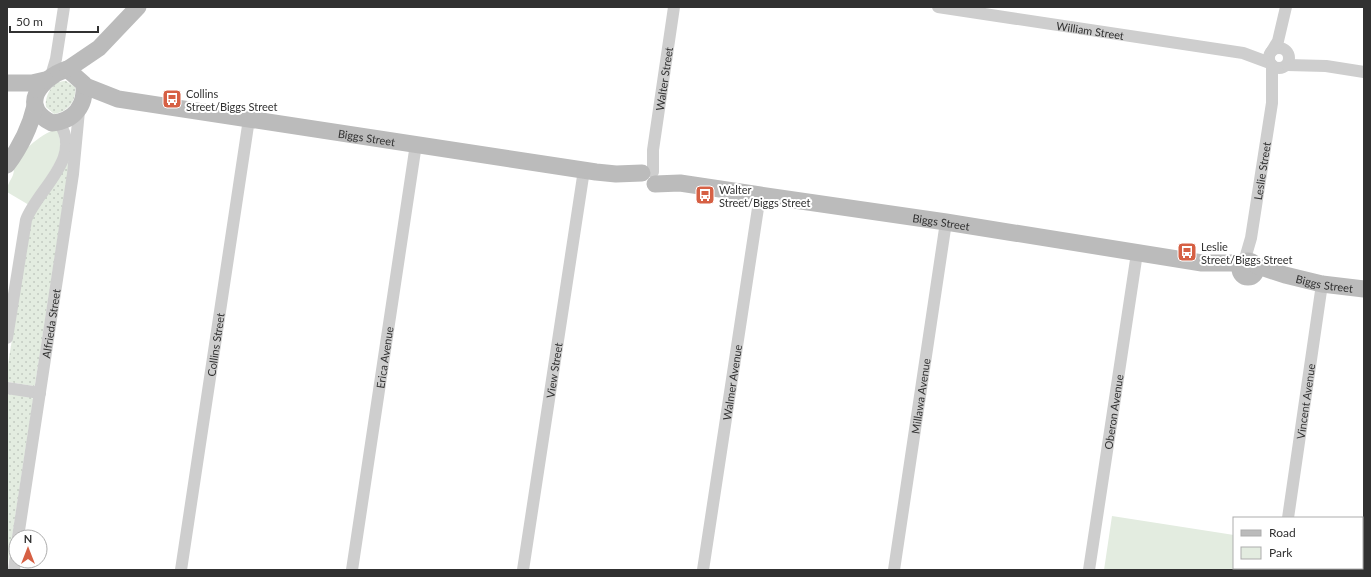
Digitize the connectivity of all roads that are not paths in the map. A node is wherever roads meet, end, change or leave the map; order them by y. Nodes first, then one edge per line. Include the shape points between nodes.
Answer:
1 (64, 7) edge
2 (138, 7) edge
3 (674, 7) edge
4 (938, 7) edge
5 (1286, 9) edge
6 (58, 43) junction
7 (99, 48) junction
8 (1271, 58) junction
9 (1287, 60) junction
10 (67, 69) junction
11 (1364, 72) edge
12 (48, 78) junction
13 (8, 83) edge
14 (85, 85) junction
15 (118, 99) junction
16 (1272, 103) junction
17 (34, 104) junction
18 (80, 108) junction
19 (249, 119) junction
20 (56, 123) junction
21 (416, 144) junction
22 (20, 147) junction
23 (7, 165) edge
24 (584, 170) junction
25 (649, 176) junction
26 (760, 195) junction
27 (946, 222) junction
28 (1136, 253) junction
29 (1248, 268) junction
30 (1322, 284) junction
31 (1364, 289) edge
32 (7, 338) edge
33 (7, 388) edge
34 (40, 393) junction
35 (1288, 517) edge
36 (19, 529) edge
37 (181, 570) edge
38 (352, 570) edge
39 (523, 570) edge
40 (703, 570) edge
41 (894, 570) edge
42 (1089, 570) edge

1 - 6 street
2 - 7 street
3 - 25 street, Walter Street
4 - 8 street, William Street
5 - 8 street, Leslie Street
5 - 9 street, Leslie Street
6 - 10 street
6 - 12 street
7 - 10 street
7 - 14 street via 88,67
8 - 9 street via 1278,68
8 - 9 street via 1282,48
8 - 16 street, Leslie Street
9 - 11 street
9 - 16 street, Leslie Street
10 - 12 street
10 - 14 street
12 - 13 street via 32,83
12 - 17 street via 38,90
13 - 17 street via 27,93
14 - 15 street, Biggs Street
14 - 18 street
15 - 18 street, Biggs Street via 97,101
15 - 19 street, Biggs Street
16 - 29 street, Leslie Street
17 - 20 street via 41,117
17 - 22 street via 30,127
18 - 20 street via 70,118
18 - 34 street, Alfrieda Street via 73,174
19 - 21 street, Biggs Street
19 - 37 street, Collins Street
20 - 22 street via 37,132
20 - 32 street via 66,132 64,154 53,179 34,204 26,220
21 - 24 street, Biggs Street
21 - 38 street, Erica Avenue
22 - 23 street
24 - 25 street, Biggs Street
24 - 39 street, View Street
25 - 26 street, Biggs Street via 680,184
26 - 27 street, Biggs Street
26 - 40 street, Walmer Avenue
27 - 28 street, Biggs Street
27 - 41 street, Millawa Avenue
28 - 29 street, Biggs Street
28 - 42 street, Oberon Avenue
29 - 30 street, Biggs Street
30 - 31 street, Biggs Street
30 - 35 street, Vincent Avenue
33 - 34 street
34 - 36 street, Alfrieda Street

